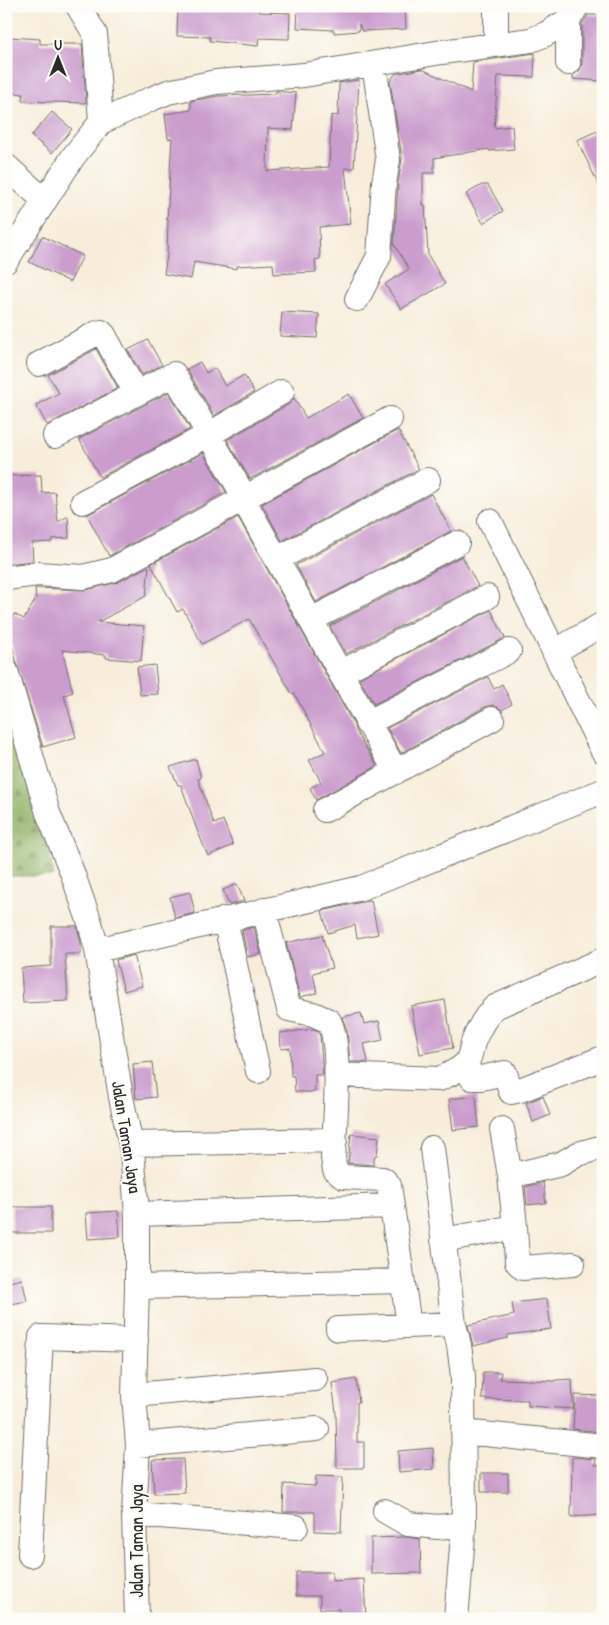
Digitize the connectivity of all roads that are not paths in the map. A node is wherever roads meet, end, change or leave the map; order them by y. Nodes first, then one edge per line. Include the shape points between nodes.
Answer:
1 (78, 6) edge
2 (496, 6) edge
3 (572, 13) edge
4 (496, 46) junction
5 (568, 63) dead end
6 (374, 64) junction
7 (101, 122) junction
8 (6, 166) edge
9 (44, 200) junction
10 (6, 261) edge
11 (357, 299) dead end
12 (39, 364) dead end
13 (282, 392) dead end
14 (136, 393) junction
15 (390, 419) dead end
16 (208, 435) junction
17 (55, 436) dead end
18 (428, 480) dead end
19 (244, 499) junction
20 (83, 502) dead end
21 (490, 521) dead end
22 (457, 543) dead end
23 (278, 559) junction
24 (6, 578) edge
25 (487, 597) dead end
26 (311, 620) junction
27 (603, 624) edge
28 (509, 651) dead end
29 (554, 652) junction
30 (340, 673) junction
31 (7, 678) edge
32 (492, 718) dead end
33 (367, 723) junction
34 (603, 751) edge
35 (396, 772) junction
36 (603, 791) edge
37 (325, 810) dead end
38 (264, 910) junction
39 (225, 919) junction
40 (96, 950) junction
41 (603, 960) edge
42 (603, 1058) edge
43 (466, 1063) junction
44 (258, 1071) dead end
45 (337, 1076) junction
46 (502, 1128) dead end
47 (335, 1140) junction
48 (131, 1144) junction
49 (603, 1147) edge
50 (432, 1148) dead end
51 (510, 1176) junction
52 (392, 1206) junction
53 (138, 1214) junction
54 (515, 1227) junction
55 (444, 1240) junction
56 (573, 1264) dead end
57 (402, 1281) junction
58 (138, 1287) junction
59 (454, 1324) junction
60 (409, 1326) junction
61 (338, 1329) dead end
62 (136, 1340) junction
63 (315, 1379) dead end
64 (134, 1395) junction
65 (317, 1429) dead end
66 (464, 1432) junction
67 (138, 1445) junction
68 (603, 1446) edge
69 (385, 1510) dead end
70 (134, 1514) junction
71 (464, 1524) junction
72 (296, 1527) dead end
73 (30, 1556) dead end
74 (137, 1619) edge
75 (456, 1619) edge

1 - 7 street via 95,34
2 - 4 street
3 - 4 street via 546,34
3 - 5 street
4 - 6 street
6 - 7 street via 188,87 168,92
6 - 11 street via 388,160 379,256
7 - 9 street via 72,157
8 - 9 street
9 - 10 street
12 - 14 street via 101,332
13 - 16 street
14 - 16 street via 174,374
14 - 17 street
15 - 19 street
16 - 19 street
16 - 20 street
18 - 23 street
19 - 23 street
19 - 24 street via 112,570 83,576 38,574
21 - 29 street
22 - 26 street
23 - 26 street
25 - 30 street
26 - 30 street
27 - 29 street
28 - 33 street
29 - 34 street
30 - 33 street
31 - 40 street, Jalan Taman Jaya via 48,813 83,902
32 - 35 street
33 - 35 street
35 - 37 street
36 - 38 street via 361,888
38 - 39 street
38 - 45 street via 289,1009 329,1021
39 - 40 street
39 - 44 street
40 - 48 street, Jalan Taman Jaya
41 - 43 street via 495,1007 486,1015
42 - 43 street via 511,1092 505,1073 472,1078
43 - 45 street via 439,1079
45 - 47 street
46 - 51 street
47 - 48 street
47 - 52 street via 335,1170 343,1176 383,1179 389,1185
48 - 53 street, Jalan Taman Jaya
49 - 51 street via 578,1154 561,1164
50 - 55 street
51 - 54 street
52 - 53 street
52 - 57 street
53 - 58 street, Jalan Taman Jaya
54 - 55 street
54 - 56 street via 517,1262 523,1268
55 - 59 street
57 - 58 street
57 - 60 street
58 - 62 street, Jalan Taman Jaya
59 - 60 street
59 - 66 street via 463,1376
60 - 61 street
62 - 64 street, Jalan Taman Jaya
62 - 73 street via 41,1337
63 - 64 street
64 - 67 street, Jalan Taman Jaya
65 - 67 street
66 - 68 street
66 - 71 street
67 - 70 street, Jalan Taman Jaya
69 - 71 street via 408,1524 438,1527
70 - 72 street
70 - 74 street, Jalan Taman Jaya
71 - 75 street

